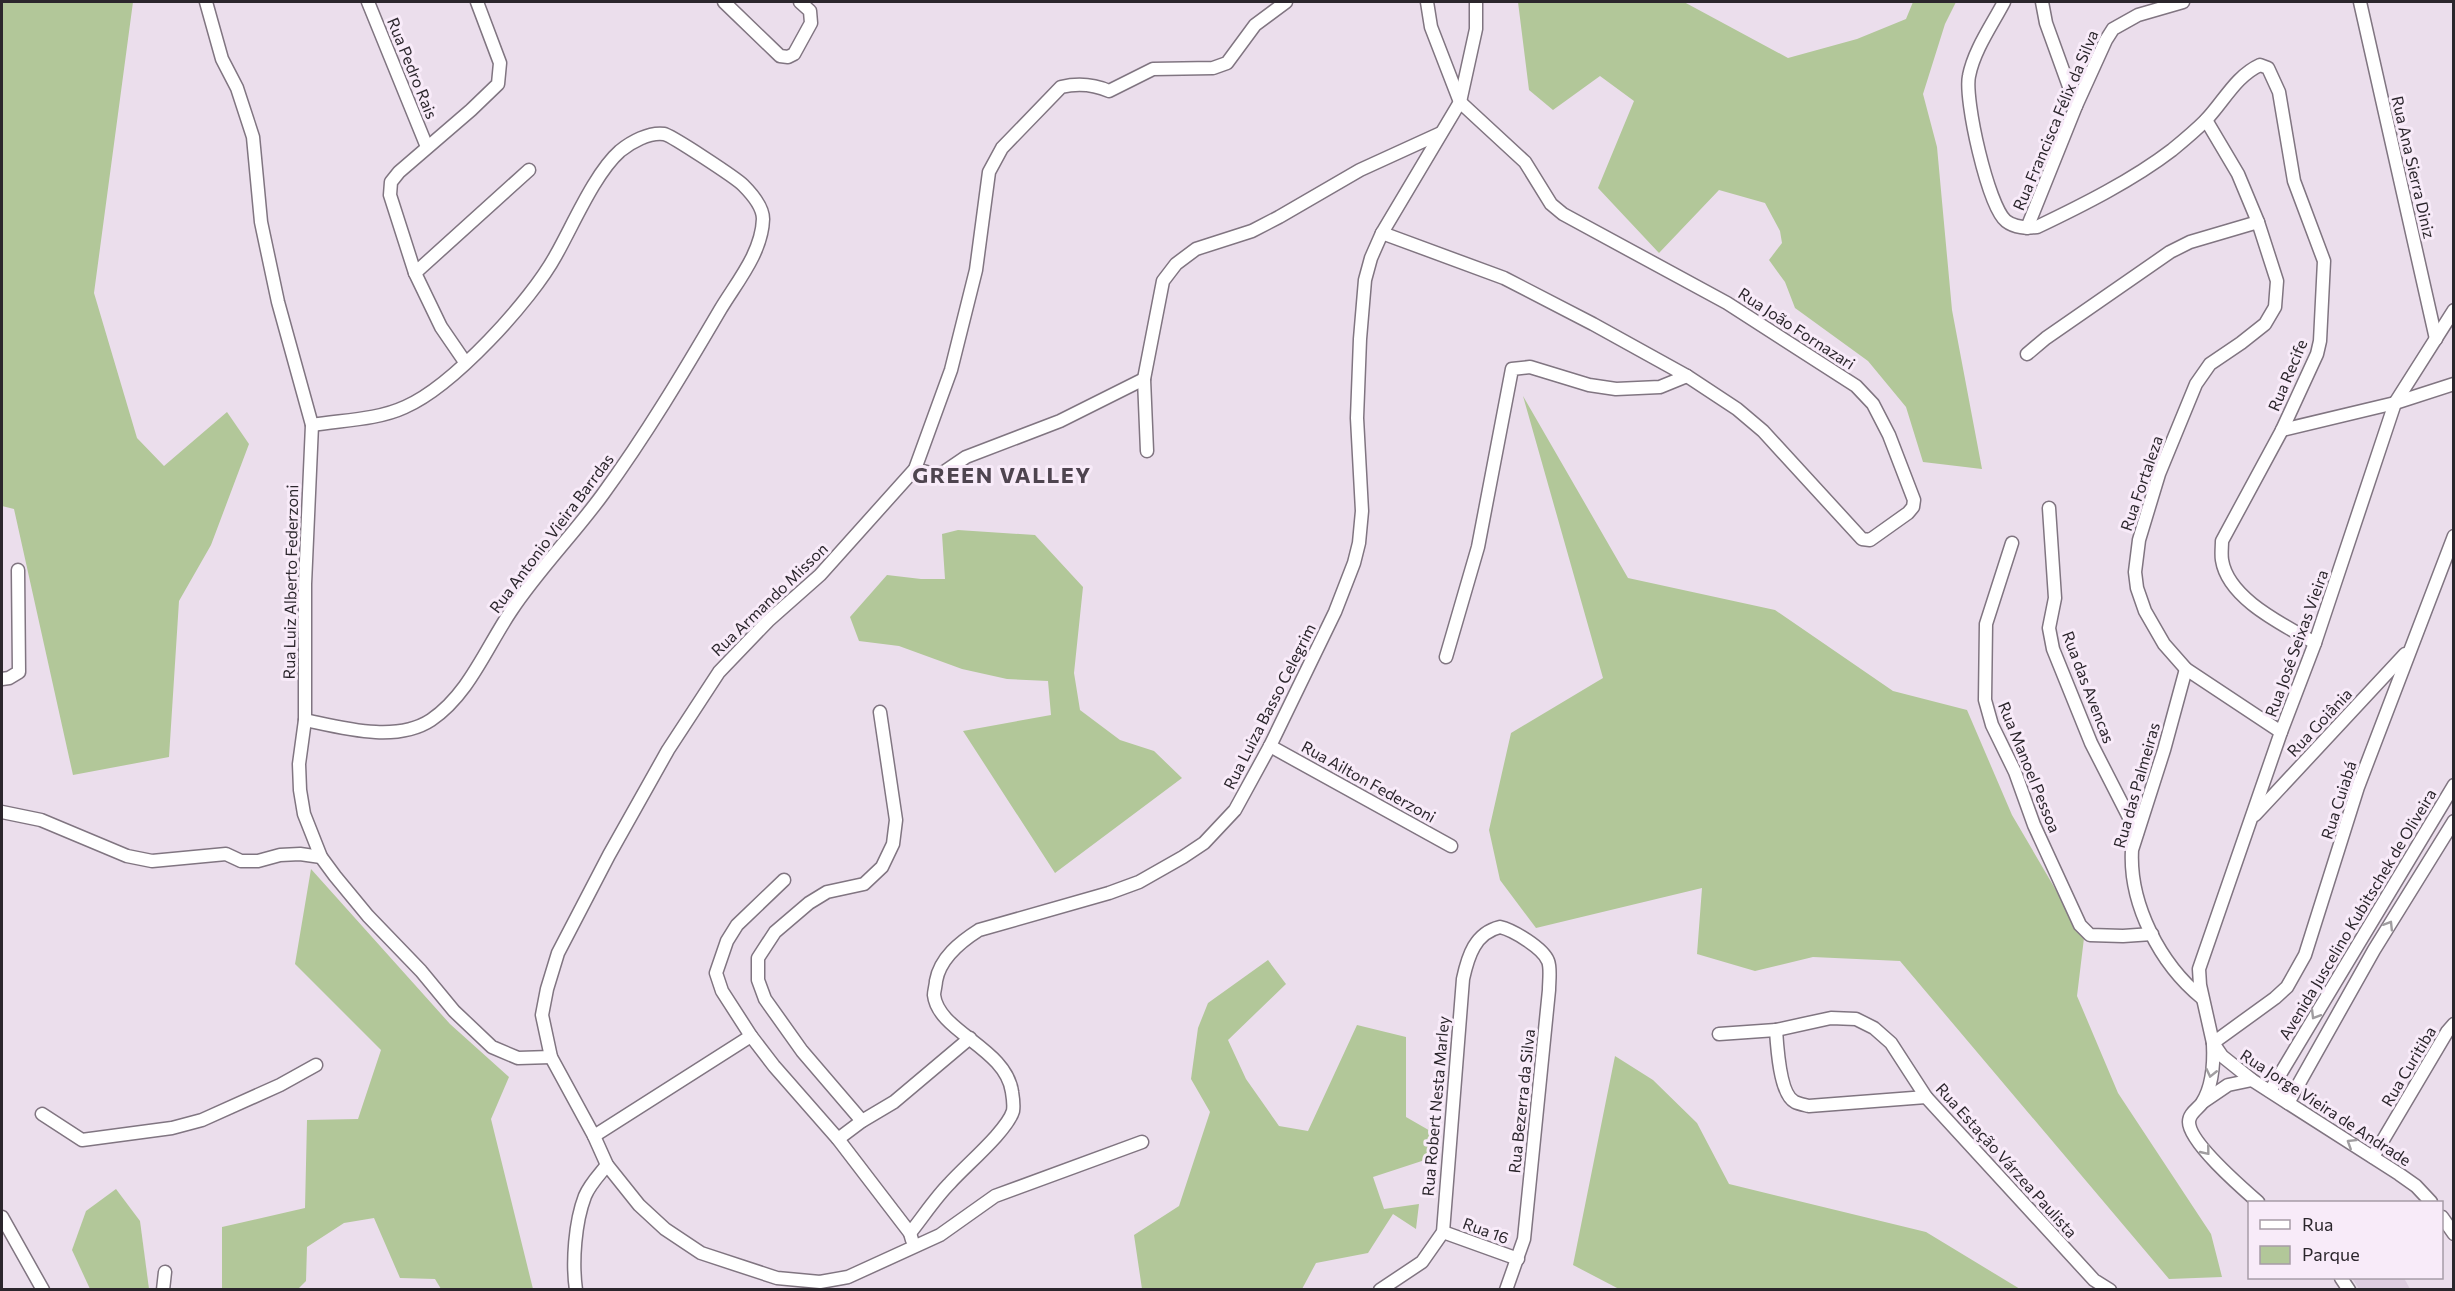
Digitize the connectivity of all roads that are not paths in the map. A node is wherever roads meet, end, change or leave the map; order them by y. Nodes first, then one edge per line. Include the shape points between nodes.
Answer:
1 (206, 2) edge
2 (368, 2) edge
3 (477, 2) edge
4 (724, 2) edge
5 (800, 2) edge
6 (1286, 2) edge
7 (1426, 2) edge
8 (1476, 2) edge
9 (2004, 2) edge
10 (2042, 2) edge
11 (2184, 2) edge
12 (2360, 2) edge
13 (1460, 102) junction
14 (2076, 106) junction
15 (2206, 120) junction
16 (1441, 134) junction
17 (427, 147) junction
18 (529, 170) dead end
19 (2258, 222) junction
20 (2026, 228) junction
21 (1382, 233) junction
22 (416, 273) junction
23 (2454, 310) edge
24 (2436, 339) junction
25 (2027, 354) dead end
26 (465, 362) junction
27 (1687, 376) junction
28 (1144, 379) junction
29 (2454, 384) edge
30 (2395, 404) junction
31 (312, 425) junction
32 (2282, 430) junction
33 (1147, 451) dead end
34 (915, 469) junction
35 (2049, 508) dead end
36 (2454, 536) edge
37 (2012, 543) dead end
38 (18, 570) dead end
39 (2315, 643) junction
40 (2410, 650) junction
41 (1446, 657) dead end
42 (2186, 669) junction
43 (2, 679) edge
44 (880, 712) dead end
45 (305, 720) junction
46 (2282, 732) junction
47 (1270, 746) junction
48 (2454, 785) edge
49 (2, 813) edge
50 (2252, 818) junction
51 (2454, 821) edge
52 (2137, 833) junction
53 (1451, 846) dead end
54 (321, 857) junction
55 (784, 880) dead end
56 (1512, 931) joint
57 (2152, 934) junction
58 (2357, 942) junction
59 (2374, 950) junction
60 (2202, 998) junction
61 (2454, 1024) edge
62 (1776, 1030) junction
63 (1719, 1034) dead end
64 (751, 1036) junction
65 (970, 1038) junction
66 (2213, 1043) junction
67 (551, 1057) junction
68 (316, 1065) dead end
69 (2252, 1080) junction
70 (2270, 1091) junction
71 (1926, 1097) junction
72 (2202, 1103) junction
73 (2288, 1103) junction
74 (42, 1114) dead end
75 (862, 1121) junction
76 (594, 1136) junction
77 (838, 1139) junction
78 (1142, 1142) dead end
79 (2373, 1157) junction
80 (607, 1165) junction
81 (2256, 1201) edge
82 (2429, 1201) edge
83 (2, 1216) edge
84 (1443, 1232) junction
85 (912, 1239) junction
86 (1518, 1259) junction
87 (165, 1272) dead end
88 (43, 1290) edge
89 (163, 1290) edge
90 (576, 1290) edge
91 (1380, 1290) edge
92 (1506, 1290) edge
93 (2110, 1290) edge

1 - 31 street, Rua Luiz Alberto Federzoni via 222,59 237,88 253,137 261,222 278,302
2 - 17 street, Rua Pedro Rais
3 - 17 street via 500,63 498,84
4 - 5 street via 780,56 788,57 794,54 811,23 810,11
6 - 34 street via 1245,36 1227,63 1213,68 1153,69 1109,91 1094,85 1061,87 1002,148 989,172 976,270 951,370
7 - 13 street via 1431,27
8 - 13 street, Rua Luiza Basso Celegrim via 1476,29
9 - 20 street via 1973,63 1968,91 1986,184 2005,220
10 - 14 street
11 - 14 street, Rua Francisca Félix da Silva via 2138,15 2113,29
12 - 24 street, Rua Ana Sierra Diniz
13 - 16 street, Rua Luiza Basso Celegrim
13 - 27 street, Rua João Fornazari via 1524,162 1551,204 1563,214 1727,303 1856,386 1873,404 1889,435 1914,500 1913,507 1870,540 1862,539 1763,431
14 - 20 street, Rua Francisca Félix da Silva
15 - 19 street, Rua Fortaleza via 2238,174
15 - 20 street via 2135,175 2051,220
15 - 32 street, Rua Recife via 2251,69 2260,65 2268,68 2279,92 2294,181 2324,261 2319,347
16 - 21 street, Rua Luiza Basso Celegrim
16 - 28 street via 1360,170 1252,231 1196,249 1176,264 1163,281
17 - 22 street via 390,182 390,195
18 - 22 street
19 - 25 street via 2190,242 2170,252
19 - 42 street, Rua Fortaleza via 2277,281 2275,307 2265,324 2202,372 2159,474 2137,548 2136,580 2145,611 2164,644
21 - 27 street, Rua João Fornazari via 1504,278
21 - 47 street, Rua Luiza Basso Celegrim via 1365,279 1360,339 1359,543 1335,612
22 - 26 street via 441,327
23 - 24 street, Rua José Seixas Vieira
24 - 30 street, Rua José Seixas Vieira
26 - 31 street, Rua Antonio Vieira Barrdas via 430,394 403,408
26 - 45 street, Rua Antonio Vieira Barrdas via 517,309 552,261 601,174 621,151 646,136 668,135 742,184 756,200 764,216 757,250 653,422 602,495 512,609 453,701 429,721 411,729 385,732
27 - 41 street via 1660,387 1616,389 1530,367 1515,367 1510,372 1478,547
28 - 33 street
28 - 34 street via 1060,421 966,457 944,472 934,474
29 - 30 street
30 - 32 street
30 - 39 street, Rua José Seixas Vieira
31 - 45 street, Rua Luiz Alberto Federzoni via 305,584
32 - 39 street, Rua Recife via 2222,542 2222,560 2239,591
34 - 67 street, Rua Armando Misson via 820,575 718,672 668,750 558,953 543,1015
35 - 52 street, Rua das Avencas via 2055,598 2049,628 2053,649 2091,743
36 - 40 street, Rua Cuiabá
37 - 57 street, Rua Manoel Pessoa via 1986,624 1985,700 1992,725 2080,925 2090,934
38 - 43 street via 19,672
39 - 46 street, Rua José Seixas Vieira
40 - 50 street, Rua Goiânia
40 - 66 street, Rua Cuiabá via 2358,787 2312,937 2297,972 2275,998
42 - 46 street, Rua Fortaleza
42 - 52 street, Rua das Palmeiras
44 - 75 street via 896,820 893,844 882,867 864,884 826,892 809,903 775,932 758,958 758,980 765,999 802,1051
45 - 54 street, Rua Luiz Alberto Federzoni via 300,790 304,814
46 - 50 street, Rua José Seixas Vieira
47 - 53 street, Rua Ailton Federzoni
47 - 65 street, Rua Luiza Basso Celegrim via 1235,810 1204,843 1183,857 1139,882 1109,893 979,930 952,951 938,974 934,995 950,1022
48 - 58 street, Avenida Juscelino Kubitschek de Oliveira
49 - 54 street via 41,820 141,860 226,854 241,861 300,854
50 - 60 street, Rua José Seixas Vieira via 2199,969
59 -> 51 street, Avenida Juscelino Kubitschek de Oliveira
52 - 57 street, Rua das Palmeiras via 2131,867
54 - 67 street, Rua Luiz Alberto Federzoni via 368,916 492,1047 518,1058
55 - 64 street via 737,924 716,973
56 - 84 street, Rua Robert Nesta Marley via 1500,927 1484,933 1467,959
56 - 86 street, Rua Bezerra da Silva via 1542,952 1549,963 1524,1239
57 - 60 street, Rua das Palmeiras via 2175,972
58 - 59 street
58 -> 70 street, Avenida Juscelino Kubitschek de Oliveira
59 - 73 street, Avenida Juscelino Kubitschek de Oliveira
60 - 66 street, Rua Jorge Vieira de Andrade
61 - 79 street, Rua Curitiba
62 - 63 street, Rua Estação Várzea Paulista
62 - 71 street, Rua Estação Várzea Paulista via 1831,1018 1856,1019 1891,1042
62 - 71 street via 1779,1060 1793,1102 1809,1106
64 - 76 street
64 - 77 street
65 - 75 street via 903,1095
65 - 85 street via 1006,1073 1013,1110 992,1140 949,1184
66 - 69 street, Rua Jorge Vieira de Andrade via 2227,1061
66 -> 72 street via 2213,1070
67 - 76 street, Rua Armando Misson
68 - 74 street via 233,1107 172,1128 82,1140
69 - 70 street, Rua Jorge Vieira de Andrade
69 - 72 street via 2228,1085
70 - 73 street, Rua Jorge Vieira de Andrade
71 - 93 street, Rua Estação Várzea Paulista via 2094,1280
72 -> 81 street via 2191,1115 2192,1131 2211,1158
79 -> 73 street, Rua Jorge Vieira de Andrade
75 - 77 street
76 - 80 street, Rua Armando Misson
77 - 85 street
78 - 85 street, Rua Armando Misson via 995,1196 940,1235
79 - 82 street, Rua Jorge Vieira de Andrade via 2416,1186
80 - 85 street, Rua Armando Misson via 665,1229 701,1253 777,1278 820,1282 848,1276
80 - 90 street via 585,1197 573,1269
83 - 88 street
84 - 86 street, Rua 16
84 - 91 street via 1422,1262
86 - 92 street, Rua Bezerra da Silva
87 - 89 street

